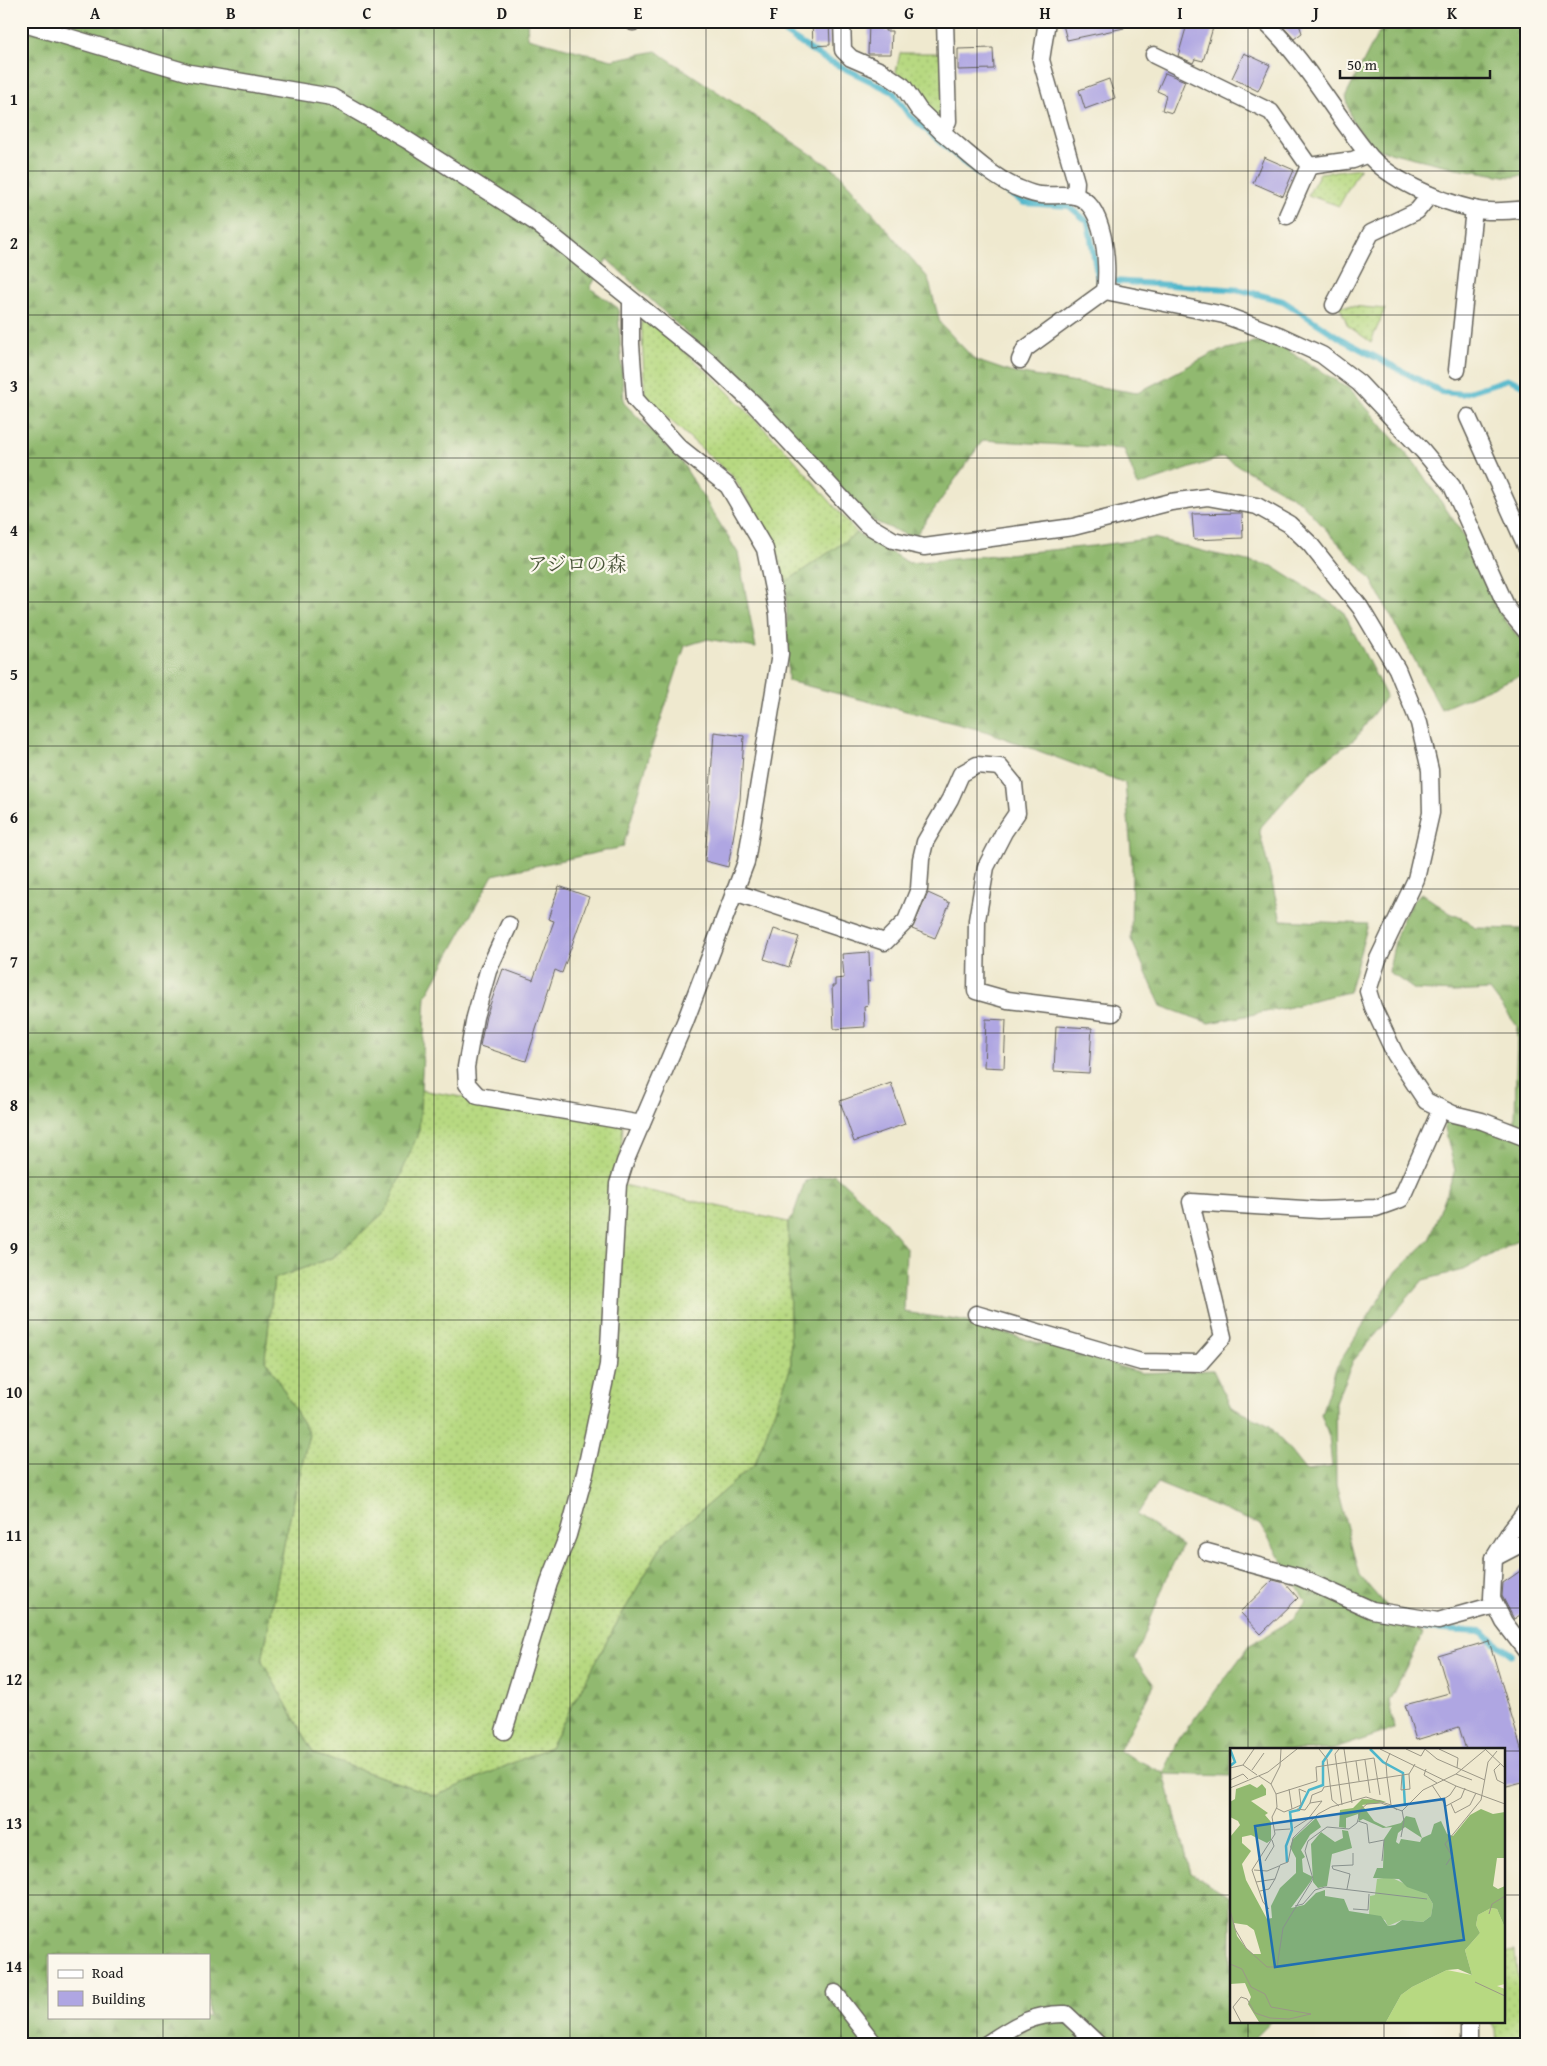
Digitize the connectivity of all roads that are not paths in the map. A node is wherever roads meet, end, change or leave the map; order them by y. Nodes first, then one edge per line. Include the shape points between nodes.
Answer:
1 (842, 21) edge
2 (945, 21) edge
3 (1047, 21) edge
4 (1264, 21) edge
5 (21, 23) edge
6 (1154, 55) dead end
7 (942, 132) junction
8 (1368, 154) junction
9 (1309, 166) junction
10 (1430, 195) junction
11 (1075, 196) junction
12 (1474, 209) junction
13 (1526, 209) edge
14 (1287, 216) dead end
15 (1105, 291) junction
16 (631, 301) junction
17 (1334, 305) dead end
18 (1020, 360) dead end
19 (1457, 370) dead end
20 (1468, 417) dead end
21 (1526, 546) edge
22 (1526, 631) edge
23 (734, 892) junction
24 (508, 925) dead end
25 (1113, 1013) dead end
26 (1441, 1109) junction
27 (642, 1124) junction
28 (1526, 1138) edge
29 (976, 1314) dead end
30 (1526, 1511) edge
31 (1526, 1539) edge
32 (1207, 1552) dead end
33 (1494, 1558) junction
34 (1495, 1605) junction
35 (1526, 1651) edge
36 (504, 1731) dead end
37 (835, 1993) dead end
38 (1469, 2024) edge
39 (875, 2045) edge
40 (985, 2045) edge
41 (1099, 2045) edge
42 (1469, 2045) edge

1 - 7 street via 843,50 851,58 881,71 902,86 919,110
2 - 7 street via 948,121
3 - 11 street via 1041,60 1076,182
4 - 8 street via 1303,65
5 - 16 street via 190,74 332,97 407,140 535,222
6 - 9 street via 1271,112
7 - 11 street via 983,166 1014,186 1038,195
8 - 9 street via 1353,160
8 - 10 street via 1391,173
9 - 14 street
10 - 12 street
10 - 17 street via 1417,211 1371,233
11 - 15 street via 1087,201 1098,217 1108,273
12 - 13 street
12 - 19 street
15 - 18 street via 1025,349
15 - 22 street via 1224,315 1322,355 1359,383 1424,451 1452,486 1508,610
16 - 23 street via 635,399 679,447 728,486 764,549 778,614 780,654 746,862
16 - 26 street via 713,366 754,404 866,524 892,540 924,547 1073,527 1171,502 1208,497 1257,506 1289,524 1310,544 1360,607 1396,669 1419,723 1430,770 1431,813 1416,879 1378,959 1368,991 1395,1054 1426,1101
20 - 21 street
23 - 25 street via 885,942 906,921 919,889 925,842 961,774 978,765 1000,768 1014,784 1017,813 986,867 977,920 976,991 1008,1000
23 - 27 street
24 - 27 street via 488,971 475,1017 466,1066 467,1084 478,1096
26 - 28 street via 1482,1120
26 - 29 street via 1401,1199 1376,1208 1319,1210 1191,1202 1223,1337 1200,1363 1141,1362
27 - 36 street via 618,1184 608,1365 585,1473
30 - 33 street via 1510,1530
31 - 33 street
32 - 34 street via 1299,1577 1372,1610 1438,1621
33 - 34 street via 1492,1598
34 - 35 street
37 - 39 street
38 - 42 street
40 - 41 street via 1023,2021 1047,2014 1066,2014

